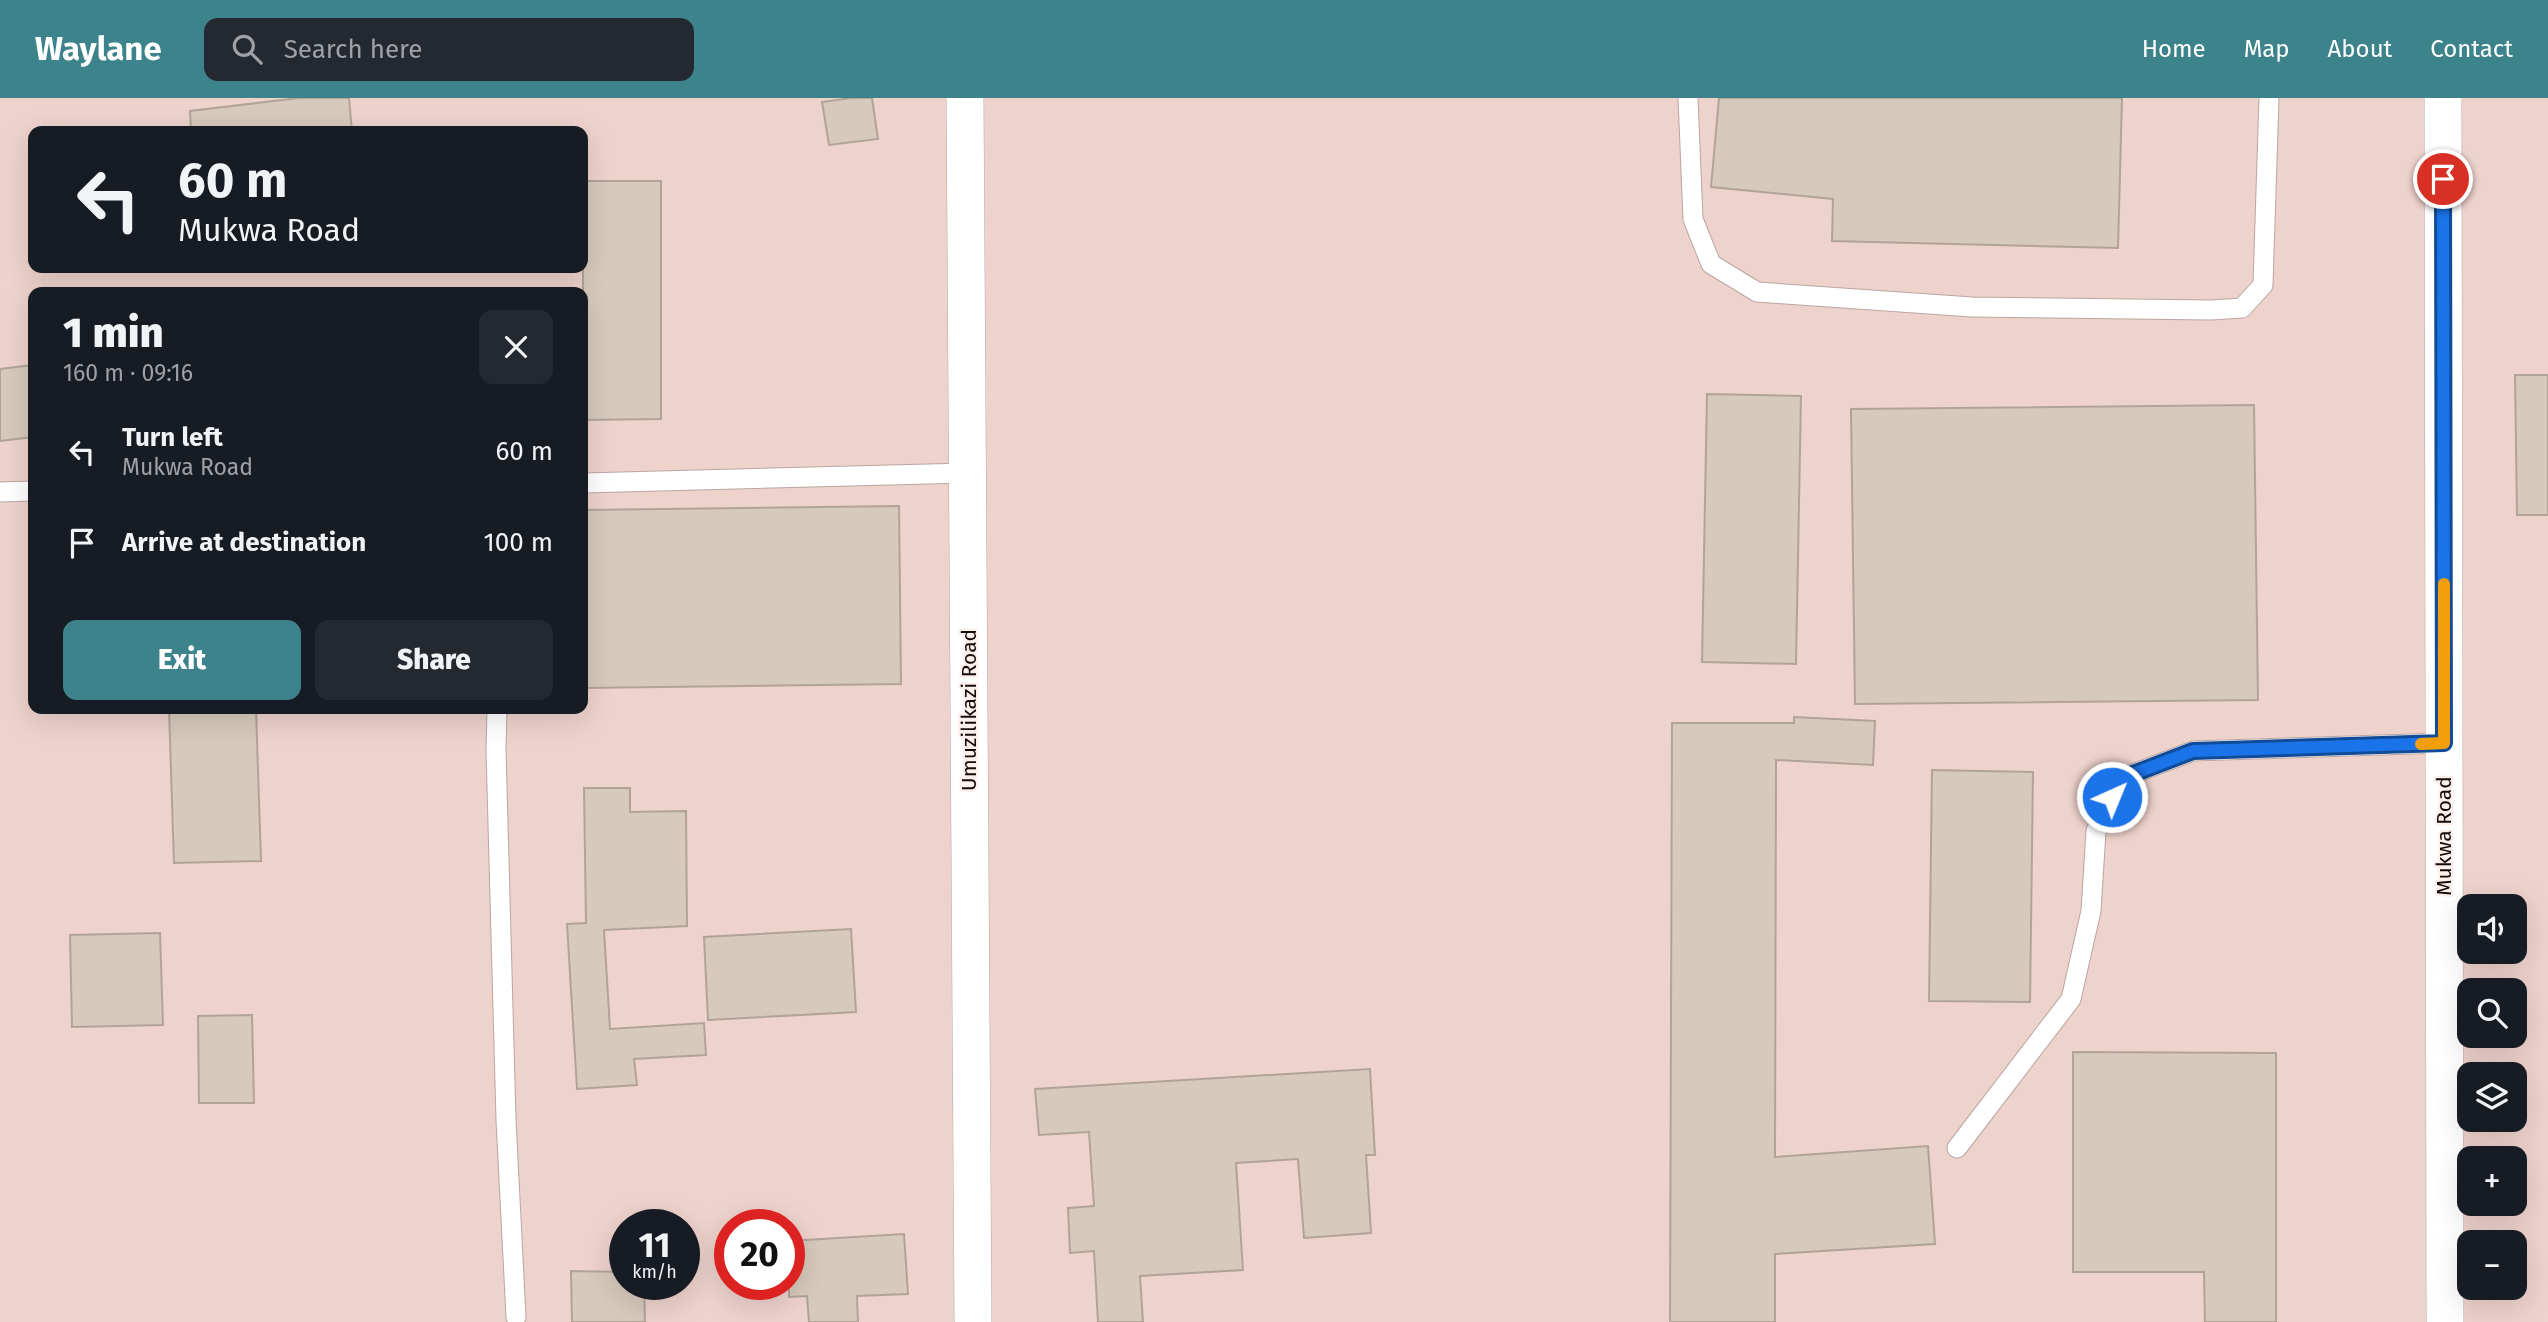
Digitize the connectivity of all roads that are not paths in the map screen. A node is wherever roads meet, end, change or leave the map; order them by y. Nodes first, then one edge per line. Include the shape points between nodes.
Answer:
1 (965, 98) edge
2 (1688, 98) edge
3 (2269, 98) edge
4 (2443, 98) edge
5 (968, 473) junction
6 (588, 483) edge
7 (28, 491) edge
8 (0, 492) edge
9 (497, 714) edge
10 (2444, 743) junction
11 (1957, 1148) dead end
12 (516, 1317) dead end
13 (973, 1322) edge
14 (2445, 1322) edge

1 - 5 street, Umuzilikazi Road
2 - 3 lane via 1693,219 1711,264 1757,292 1972,307 2211,310 2242,308 2263,285
4 - 10 street, Mukwa Road
5 - 6 lane
5 - 13 street, Umuzilikazi Road
7 - 8 lane
9 - 12 lane via 506,1119
10 - 11 lane via 2193,751 2120,779 2096,831 2091,911 2071,999
10 - 14 street, Mukwa Road

